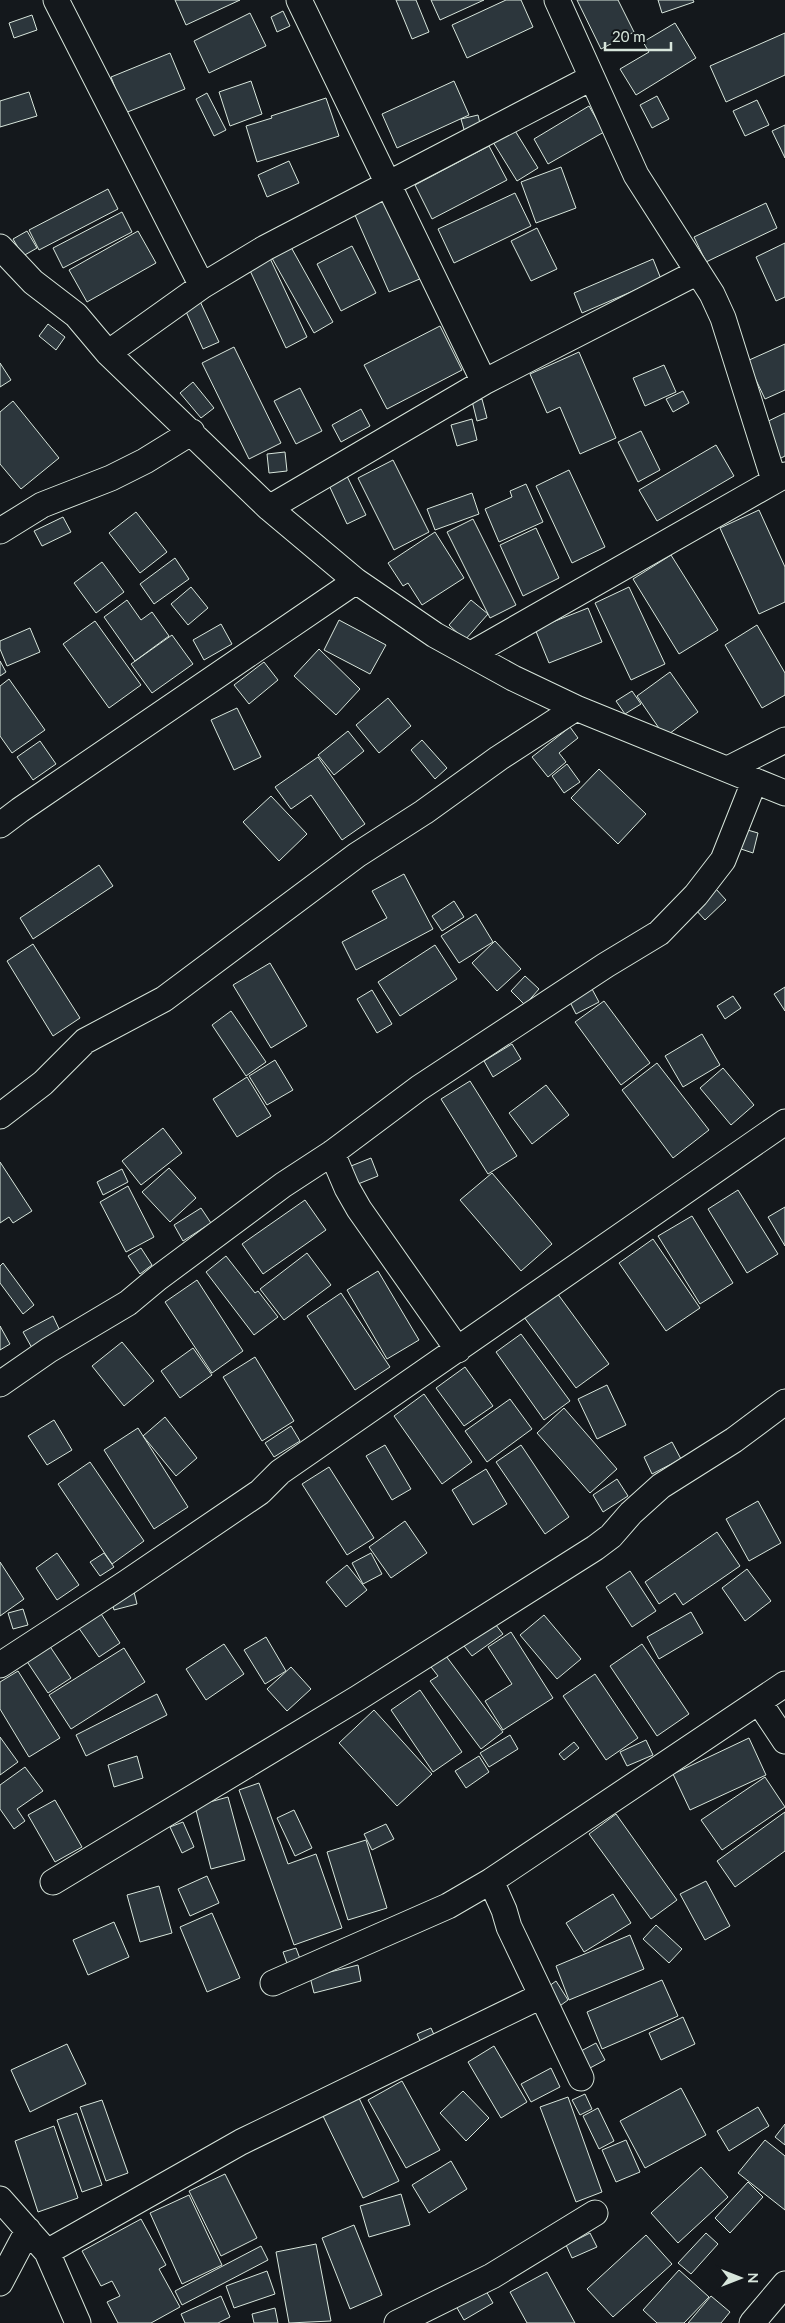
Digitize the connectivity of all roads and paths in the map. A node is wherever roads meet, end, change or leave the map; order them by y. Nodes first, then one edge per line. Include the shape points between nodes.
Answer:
1 (56, 0) edge
2 (299, 0) edge
3 (557, 0) edge
4 (591, 78) junction
5 (389, 185) junction
6 (0, 248) edge
7 (698, 272) junction
8 (202, 286) junction
9 (108, 353) junction
10 (484, 382) junction
11 (192, 432) junction
12 (780, 478) edge
13 (268, 508) junction
14 (0, 531) edge
15 (356, 581) junction
16 (471, 654) junction
17 (576, 708) junction
18 (785, 740) edge
19 (728, 769) junction
20 (754, 782) junction
21 (785, 793) edge
22 (0, 825) edge
23 (0, 1116) edge
24 (785, 1122) edge
25 (332, 1153) junction
26 (458, 1350) junction
27 (0, 1384) edge
28 (785, 1402) edge
29 (0, 1665) edge
30 (785, 1684) edge
31 (759, 1702) junction
32 (785, 1742) edge
33 (490, 1881) junction
34 (53, 1882) dead end
35 (273, 1983) dead end
36 (541, 1996) junction
37 (581, 2078) dead end
38 (0, 2199) edge
39 (595, 2213) dead end
40 (28, 2230) junction
41 (46, 2252) junction
42 (0, 2283) edge
43 (785, 2284) edge
44 (78, 2323) edge
45 (397, 2323) edge
46 (752, 2323) edge

1 - 8 street
2 - 5 street
3 - 4 street
4 - 5 street
4 - 7 street via 636,175
5 - 8 street via 265,248
5 - 10 street
6 - 9 street via 34,282 76,315
7 - 10 street
7 - 12 street via 723,318
8 - 9 street
9 - 11 street
10 - 13 street
11 - 13 street
11 - 14 street via 145,461 42,505
12 - 16 street
13 - 15 street
15 - 16 street via 435,635
15 - 22 street
16 - 17 street
17 - 19 street
17 - 23 street via 357,855 164,999 85,1041 43,1083
18 - 19 street
19 - 20 street
20 - 21 street
20 - 25 street via 723,860 696,895 659,933 419,1088
24 - 26 street
25 - 26 street via 359,1209
25 - 27 street via 283,1185 128,1303 49,1350
26 - 29 street via 280,1472 260,1492
28 - 34 street via 734,1440 661,1486 595,1548 366,1693
30 - 31 street
31 - 32 street
31 - 33 street
33 - 35 street via 448,1906
33 - 36 street
36 - 37 street
36 - 41 street via 241,2142
38 - 40 street
39 - 45 street via 492,2276
40 - 41 street
40 - 42 street
41 - 44 street
43 - 46 street

